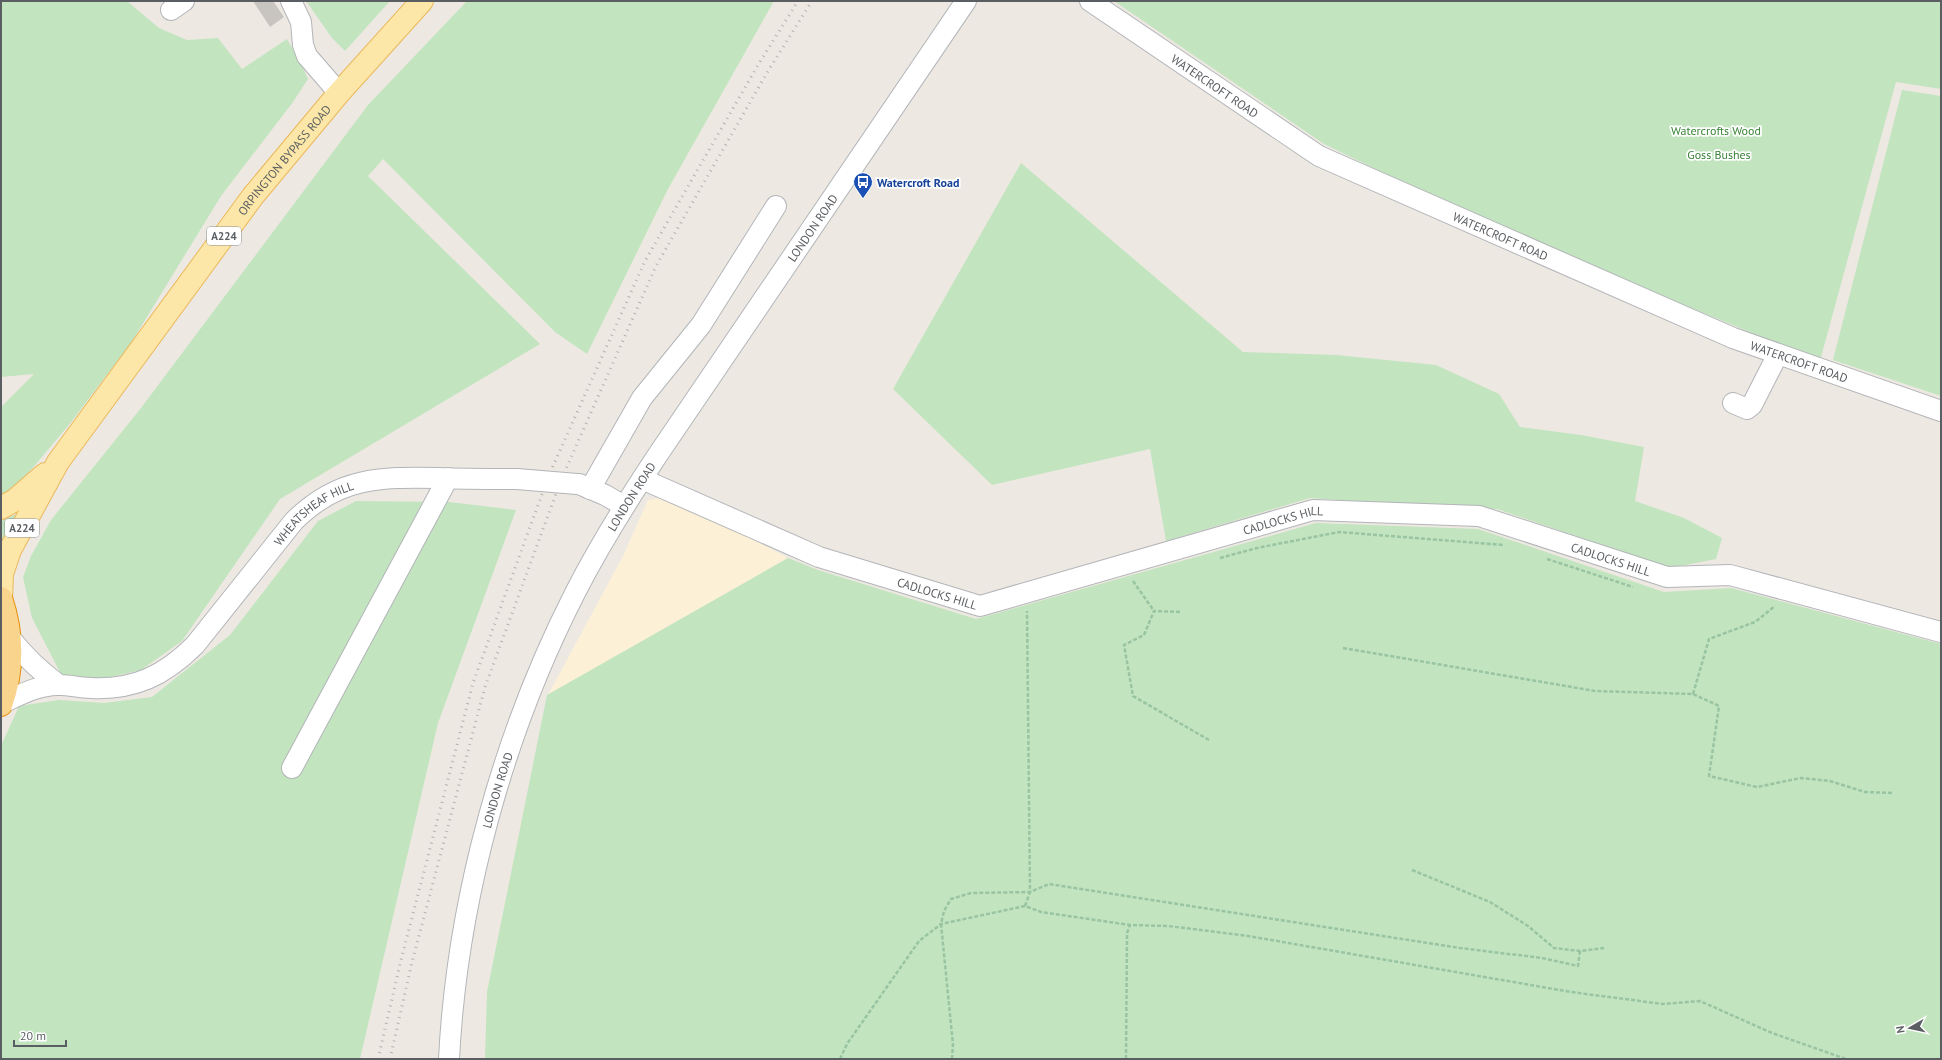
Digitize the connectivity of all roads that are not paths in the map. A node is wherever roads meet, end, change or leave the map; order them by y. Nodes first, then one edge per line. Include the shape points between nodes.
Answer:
1 (291, 1) edge
2 (422, 1) edge
3 (966, 1) edge
4 (1090, 1) edge
5 (339, 93) junction
6 (776, 206) dead end
7 (1778, 354) junction
8 (1733, 403) dead end
9 (1941, 411) edge
10 (58, 462) junction
11 (448, 478) junction
12 (642, 479) junction
13 (584, 486) junction
14 (624, 506) junction
15 (1, 508) edge
16 (1, 599) edge
17 (1941, 632) edge
18 (11, 639) junction
19 (59, 685) junction
20 (1, 704) edge
21 (292, 768) dead end
22 (449, 1059) edge

1 - 5 street via 301,22 303,45 307,56
2 - 5 main road, ORPINGTON BYPASS ROAD / A224
3 - 12 street, LONDON ROAD
4 - 7 street, WATERCROFT ROAD via 1319,156 1726,335
5 - 10 main road, ORPINGTON BYPASS ROAD / A224 via 254,196
6 - 13 street via 702,325 642,398
7 - 8 street via 1752,405 1747,409
7 - 9 street, WATERCROFT ROAD
10 - 15 main road, ORPINGTON BYPASS ROAD / A224 via 15,500
10 - 16 main road, ORPINGTON BYPASS ROAD / A224 via 10,550 2,574
11 - 13 street, WHEATSHEAF HILL, bridge via 517,479
11 - 19 street, WHEATSHEAF HILL via 375,479 350,485 327,495 309,506 294,521 198,641 173,666 153,678 129,685 103,688
11 - 21 street
12 - 14 street, LONDON ROAD
12 - 17 street, CADLOCKS HILL via 819,557 980,606 1029,604 1313,510 1479,516 1667,577 1730,575
13 - 14 street, WHEATSHEAF HILL
14 - 22 street, LONDON ROAD via 553,638 503,769 477,863 464,926
16 - 18 highway
18 - 19 street via 40,672
18 - 20 highway via 11,662
19 - 20 street, WHEATSHEAF HILL via 26,692

